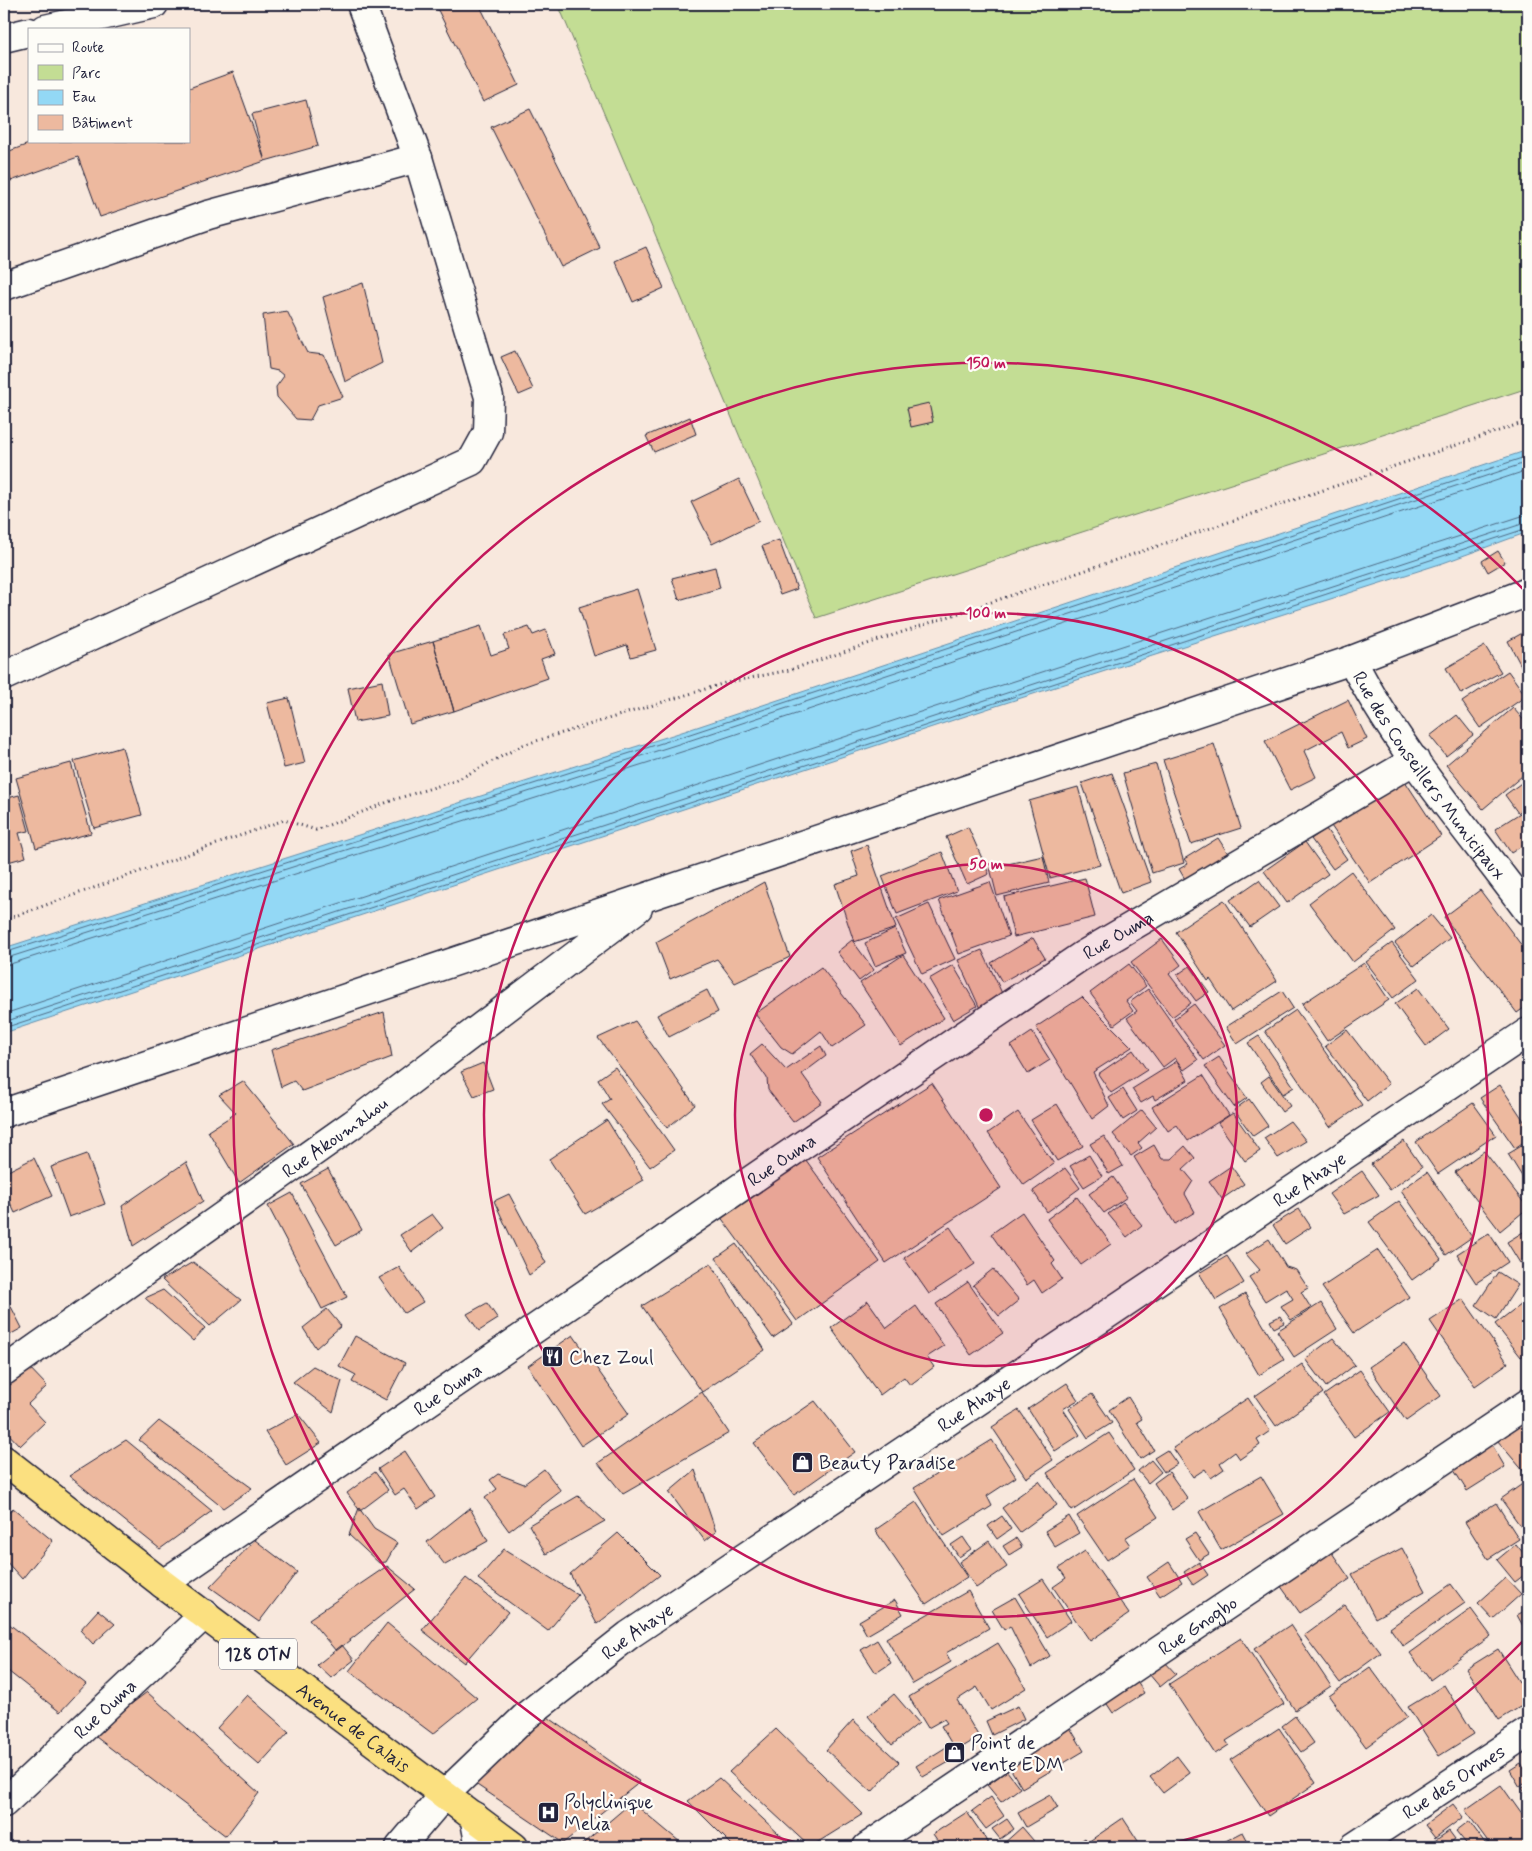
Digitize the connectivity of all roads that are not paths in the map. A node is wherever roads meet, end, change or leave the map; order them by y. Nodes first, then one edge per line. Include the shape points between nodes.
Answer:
1 (154, 4) edge
2 (361, 4) edge
3 (49, 28) edge
4 (28, 32) edge
5 (4, 38) edge
6 (418, 158) junction
7 (4, 286) edge
8 (1528, 592) edge
9 (1352, 660) junction
10 (4, 676) edge
11 (1415, 760) junction
12 (658, 893) junction
13 (1528, 911) edge
14 (1528, 1032) edge
15 (4, 1113) edge
16 (4, 1371) edge
17 (1528, 1403) edge
18 (4, 1460) edge
19 (163, 1584) junction
20 (204, 1614) junction
21 (1528, 1732) edge
22 (445, 1794) junction
23 (4, 1802) edge
24 (474, 1816) junction
25 (400, 1847) edge
26 (480, 1847) edge
27 (514, 1847) edge
28 (867, 1847) edge
29 (1354, 1847) edge

1 - 3 street
2 - 6 street
4 - 5 street
6 - 7 street via 208,215
6 - 10 street via 489,397 488,432 472,461
8 - 9 street
9 - 11 street, Rue des Conseillers Municipaux via 1369,694
9 - 12 street
11 - 13 street, Rue des Conseillers Municipaux
11 - 19 street, Rue Ouma via 1083,955
12 - 15 street
12 - 16 street, Rue Akoumahou via 353,1124
14 - 22 street, Rue Ahaye via 629,1635 526,1716
17 - 28 street, Rue Gnogbo
18 - 19 highway, Avenue de Calais / 128 OTN
19 - 20 highway, Avenue de Calais / 128 OTN
20 - 22 highway, Avenue de Calais / 128 OTN
20 - 23 street, Rue Ouma
21 - 29 street, Rue des Ormes
22 - 24 highway, Avenue de Calais / 128 OTN
22 - 25 street, Rue Ahaye
24 - 26 street
24 - 27 highway, Avenue de Calais / 128 OTN

